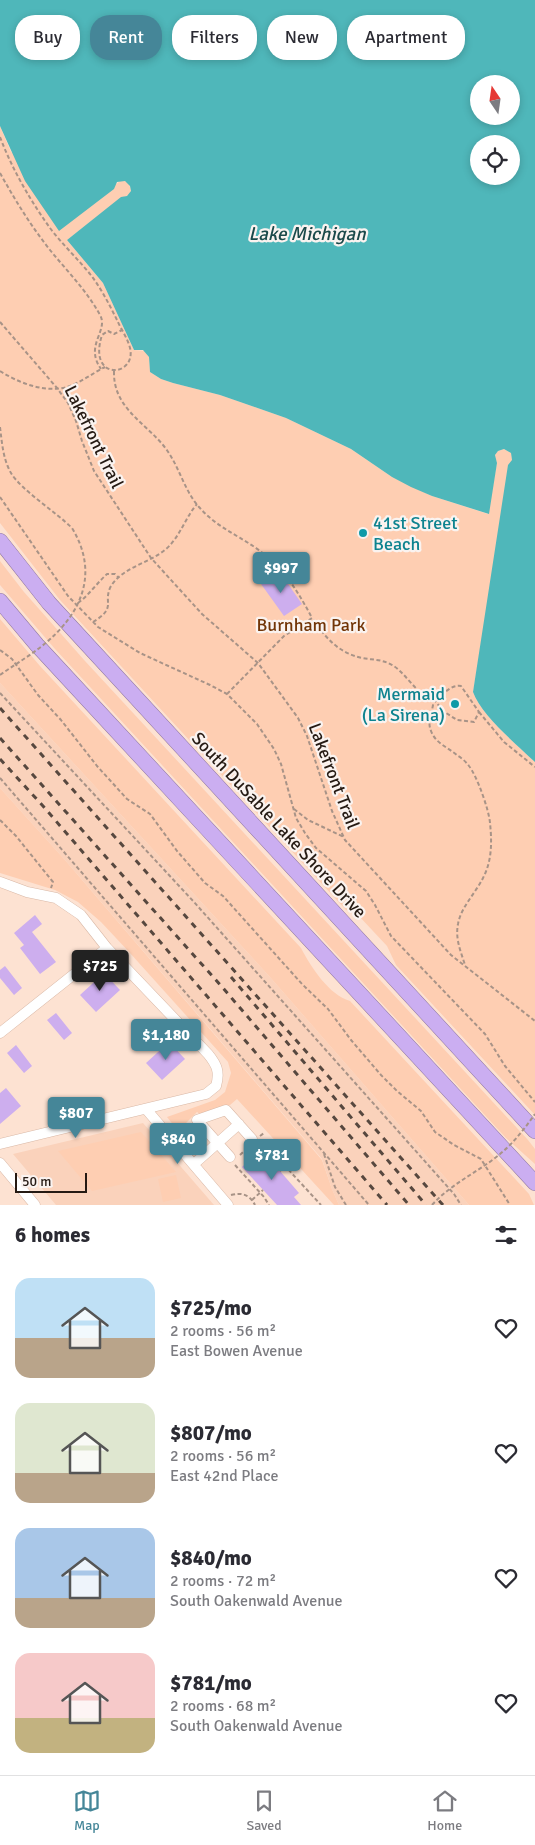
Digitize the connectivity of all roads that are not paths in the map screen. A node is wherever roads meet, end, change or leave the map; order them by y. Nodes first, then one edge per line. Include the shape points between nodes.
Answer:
1 (0, 541) edge
2 (0, 602) edge
3 (0, 882) edge
4 (107, 948) junction
5 (0, 1033) edge
6 (146, 1109) junction
7 (239, 1124) junction
8 (535, 1131) edge
9 (252, 1141) road end
10 (218, 1143) junction
11 (0, 1144) edge
12 (234, 1158) road end
13 (0, 1163) edge
14 (194, 1164) junction
15 (534, 1182) edge
16 (230, 1200) edge
17 (33, 1203) edge

1 - 8 highway, South DuSable Lake Shore Drive via 49,604
2 - 15 highway
3 - 4 street via 56,898 70,906
4 - 5 street
4 - 6 street via 218,1068 218,1081 206,1094
6 - 11 street
6 - 14 street
7 - 9 street
7 - 10 street
7 - 10 street via 226,1110 198,1120
10 - 12 street
10 - 14 street
13 - 17 street
14 - 16 street

